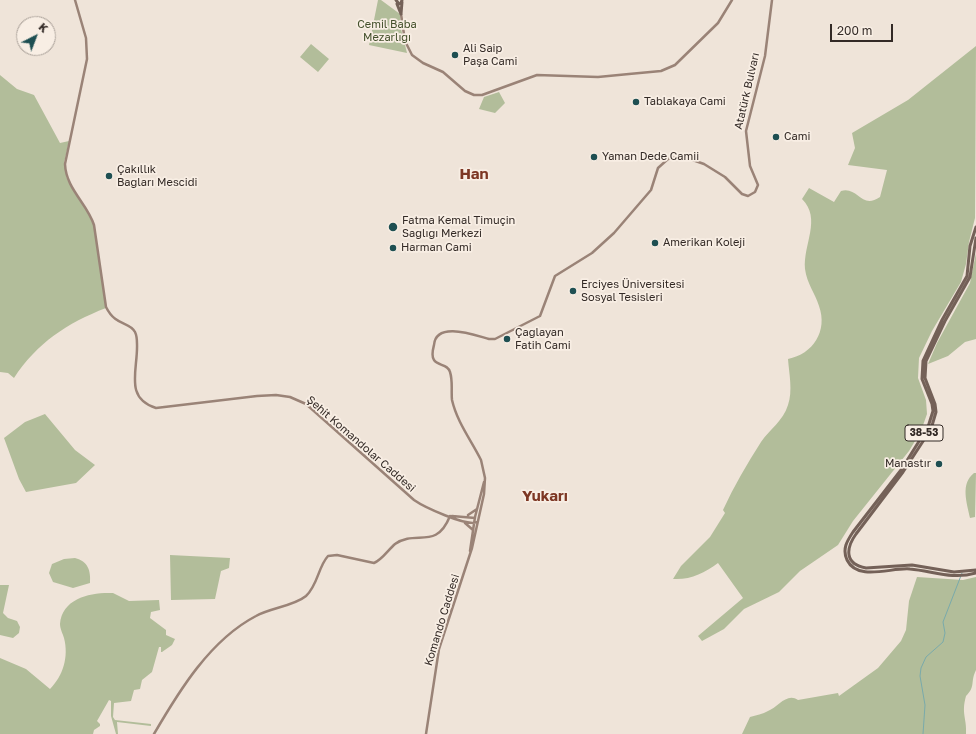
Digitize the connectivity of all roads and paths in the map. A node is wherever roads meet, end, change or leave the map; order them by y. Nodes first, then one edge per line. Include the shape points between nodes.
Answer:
1 (75, 0) edge
2 (732, 0) edge
3 (772, 0) edge
4 (402, 1) edge
5 (396, 2) edge
6 (401, 14) junction
7 (976, 227) edge
8 (976, 238) edge
9 (485, 478) junction
10 (477, 509) junction
11 (450, 516) junction
12 (468, 516) junction
13 (475, 517) junction
14 (478, 521) junction
15 (465, 522) junction
16 (474, 524) junction
17 (473, 530) junction
18 (469, 558) junction
19 (912, 567) junction
20 (976, 570) edge
21 (976, 573) edge
22 (154, 734) edge
23 (426, 734) edge

1 - 11 street, Şehit Komandolar Caddesi via 86,38 88,58 64,164 69,184 94,225 106,307 111,317 131,328 137,335 135,380 139,398 156,408 276,395 298,400 316,413 403,492 426,508
2 - 6 street via 716,26 668,69 598,77 538,75 478,95 467,92 443,72 412,55 405,41
3 - 9 street, Atatürk Bulvarı via 764,56 746,131 750,166 758,185 755,192 750,195 742,194 714,169 694,160 677,157 668,159 658,168 651,190 614,233 592,253 555,276 543,313 537,319 495,339 447,331 435,338 433,358 450,371 455,410 481,460
4 - 5 main road
4 - 6 main road
5 - 6 main road
7 - 19 main road, 38-53 via 970,246 967,276 923,360 922,379 932,404 928,427 901,470 861,520 844,551 848,562 857,570 869,572
8 - 19 main road, 38-53 via 970,277 926,361 925,378 936,412 930,429 904,472 848,546 851,560 858,566
9 - 10 street
9 - 14 street via 486,486
10 - 12 street
10 - 13 street
11 - 12 street
11 - 15 street
11 - 22 street via 438,534 428,538 403,540 377,562 368,563 337,555 328,556 306,596 256,616 215,647
12 - 13 street
13 - 14 street
13 - 16 street
14 - 16 street
14 - 18 street
15 - 16 street
15 - 17 street
16 - 17 street
17 - 18 street
18 - 23 street, Komando Caddesi via 439,649
19 - 20 main road, 38-53 via 954,572
19 - 21 main road, 38-53 via 953,576

